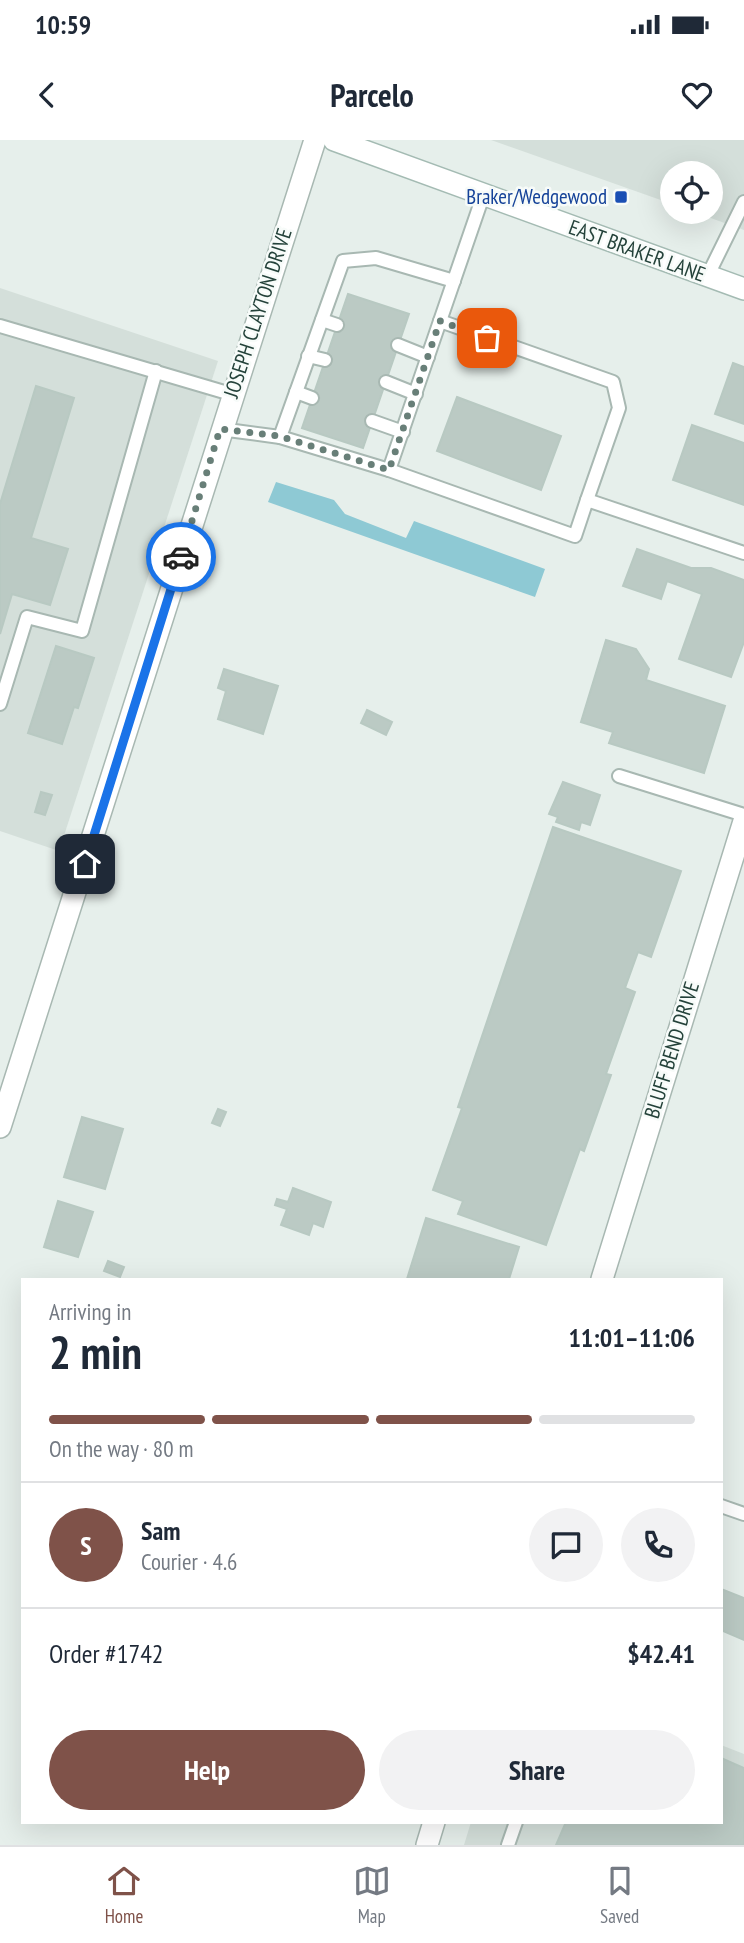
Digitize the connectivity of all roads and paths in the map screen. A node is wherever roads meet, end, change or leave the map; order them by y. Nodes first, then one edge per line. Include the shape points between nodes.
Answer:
1 (314, 140) edge
2 (334, 140) edge
3 (483, 196) junction
4 (744, 202) edge
5 (707, 277) junction
6 (454, 281) junction
7 (744, 289) edge
8 (321, 320) junction
9 (440, 321) junction
10 (0, 326) edge
11 (337, 326) dead end
12 (398, 345) dead end
13 (308, 356) junction
14 (428, 357) junction
15 (325, 360) dead end
16 (156, 371) junction
17 (386, 382) dead end
18 (296, 392) junction
19 (231, 394) junction
20 (416, 394) junction
21 (312, 398) dead end
22 (372, 421) dead end
23 (220, 429) junction
24 (402, 432) junction
25 (279, 436) junction
26 (389, 470) junction
27 (587, 500) junction
28 (744, 553) edge
29 (0, 705) edge
30 (619, 776) dead end
31 (744, 816) edge
32 (744, 821) edge
33 (0, 1127) edge
34 (602, 1278) edge
35 (723, 1507) edge
36 (744, 1514) edge
37 (433, 1824) edge
38 (515, 1824) edge
39 (427, 1845) edge
40 (508, 1845) edge

1 - 19 street, JOSEPH CLAYTON DRIVE
2 - 3 street, EAST BRAKER LANE
3 - 5 street, EAST BRAKER LANE
3 - 6 lane
4 - 5 lane
5 - 7 street, EAST BRAKER LANE
6 - 8 lane via 376,258 343,261
6 - 9 lane
8 - 11 lane
8 - 13 lane
9 - 14 lane
9 - 27 lane via 613,382 619,408
10 - 16 lane
12 - 14 lane
13 - 15 lane
13 - 18 lane
14 - 20 lane
16 - 19 lane
16 - 29 lane via 82,631 27,617
17 - 20 lane
18 - 21 lane
18 - 25 lane
19 - 23 street, JOSEPH CLAYTON DRIVE
20 - 24 lane
22 - 24 lane
23 - 25 lane
23 - 33 street, JOSEPH CLAYTON DRIVE
24 - 26 lane
25 - 26 lane
26 - 27 lane via 575,536
27 - 28 lane
30 - 31 lane
32 - 34 street, BLUFF BEND DRIVE
35 - 36 lane
37 - 39 street
38 - 40 lane

